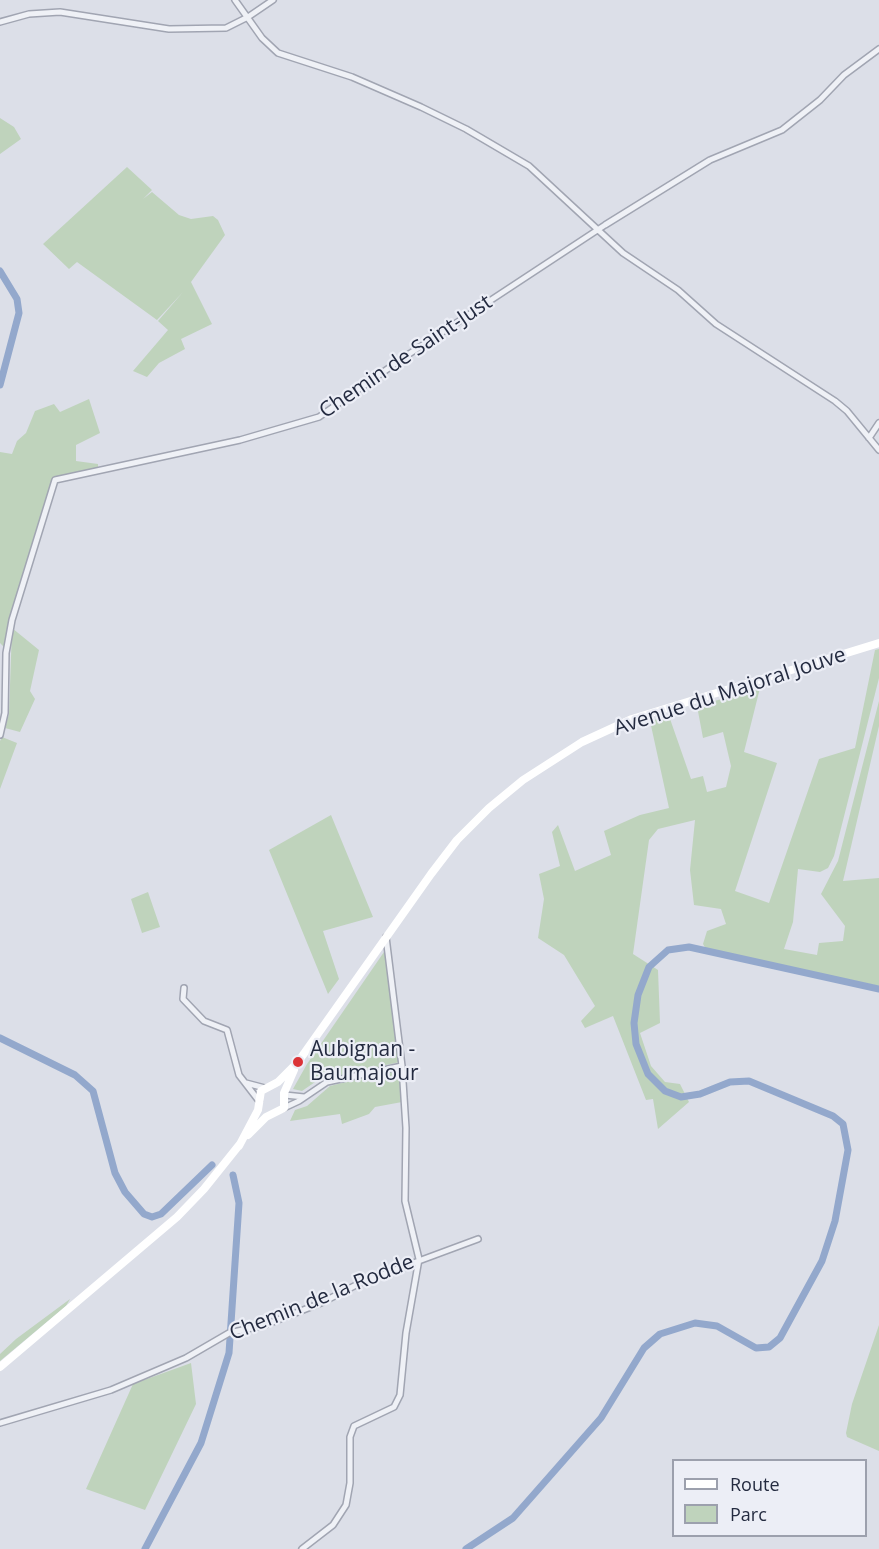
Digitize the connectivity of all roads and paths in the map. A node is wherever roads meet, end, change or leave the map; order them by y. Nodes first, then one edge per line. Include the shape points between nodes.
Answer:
1 (235, 0) edge
2 (273, 0) edge
3 (248, 17) junction
4 (0, 22) edge
5 (879, 49) edge
6 (600, 230) junction
7 (879, 423) edge
8 (869, 438) junction
9 (879, 450) edge
10 (879, 643) edge
11 (0, 735) edge
12 (386, 936) junction
13 (184, 988) dead end
14 (298, 1062) junction
15 (402, 1066) junction
16 (245, 1082) junction
17 (268, 1087) junction
18 (285, 1094) junction
19 (306, 1096) junction
20 (259, 1102) junction
21 (284, 1107) junction
22 (271, 1114) junction
23 (239, 1146) junction
24 (478, 1239) dead end
25 (419, 1259) junction
26 (0, 1367) edge
27 (0, 1423) edge
28 (302, 1549) edge

1 - 3 street
2 - 3 street
3 - 4 street via 225,28 169,28 60,12 29,14
3 - 6 street via 278,53 352,77 421,107 529,166
5 - 6 street, Chemin de Saint-Just via 782,129 710,160
6 - 8 street via 623,253 690,299 716,324 835,401
6 - 11 street, Chemin de Saint-Just via 319,417 240,440 55,480 12,620
7 - 8 street
8 - 9 street
10 - 12 main road, Avenue du Majoral Jouve via 632,719 560,755 523,780 474,822
12 - 14 main road, Avenue du Majoral Jouve
12 - 15 street
13 - 16 street via 183,999 204,1021 227,1030 239,1075
14 - 17 main road, Avenue du Majoral Jouve
14 - 18 main road, Avenue du Majoral Jouve
15 - 19 street via 327,1082
15 - 25 street via 405,1201
16 - 17 street
16 - 20 street
17 - 18 main road via 278,1087
17 - 20 main road, Avenue du Majoral Jouve
18 - 19 street
18 - 21 main road, Avenue du Majoral Jouve
19 - 21 street
20 - 22 main road
20 - 23 main road, Avenue du Majoral Jouve
21 - 22 main road, Avenue du Majoral Jouve
22 - 23 main road, Avenue du Majoral Jouve
23 - 26 main road, Avenue du Majoral Jouve via 177,1217
24 - 25 street, Chemin de la Rodde
25 - 27 street, Chemin de la Rodde via 265,1325 232,1332 186,1358 111,1390
25 - 28 street via 397,1404 354,1426 346,1505 333,1525

